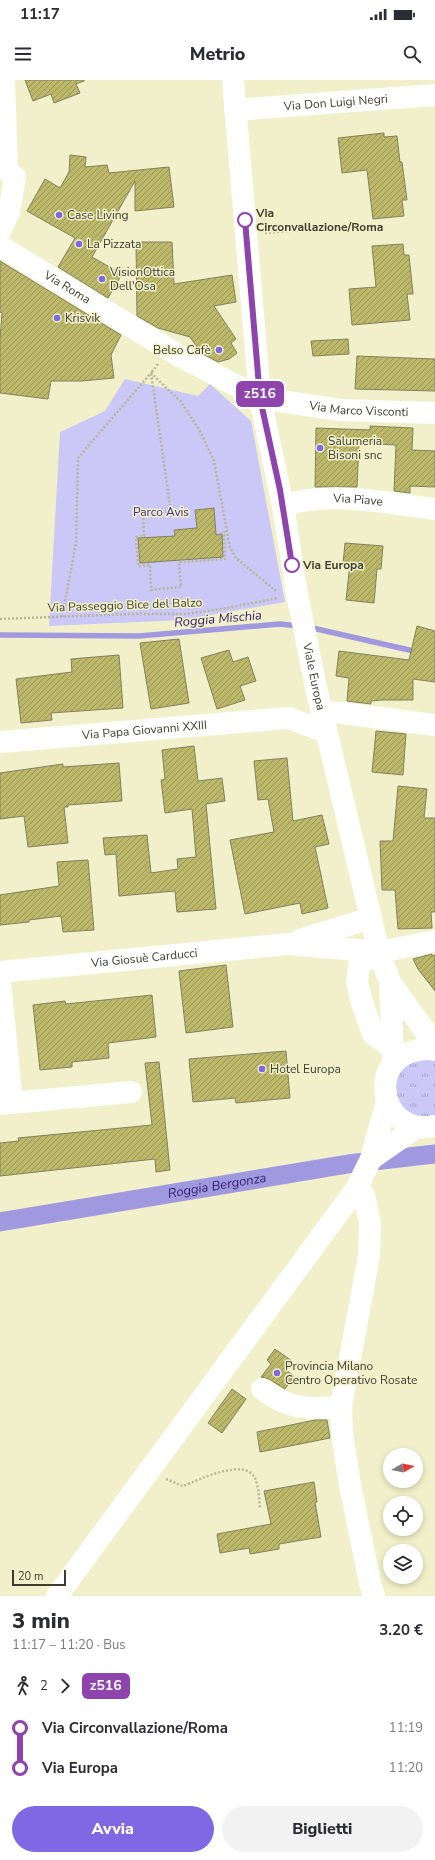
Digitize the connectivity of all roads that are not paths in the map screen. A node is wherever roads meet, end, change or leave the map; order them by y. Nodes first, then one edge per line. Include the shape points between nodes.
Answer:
1 (4, 80) edge
2 (232, 80) edge
3 (435, 95) edge
4 (235, 110) junction
5 (0, 231) edge
6 (0, 246) edge
7 (260, 398) junction
8 (435, 413) edge
9 (282, 506) junction
10 (435, 509) edge
11 (322, 712) junction
12 (289, 718) junction
13 (435, 725) edge
14 (0, 742) edge
15 (371, 918) junction
16 (435, 941) edge
17 (288, 944) junction
18 (379, 952) junction
19 (0, 972) edge
20 (0, 982) edge
21 (390, 982) junction
22 (435, 1045) edge
23 (435, 1050) edge
24 (393, 1055) junction
25 (131, 1092) dead end
26 (387, 1101) junction
27 (6, 1103) edge
28 (426, 1126) edge
29 (371, 1159) junction
30 (356, 1189) junction
31 (262, 1389) dead end
32 (341, 1407) junction
33 (57, 1596) edge
34 (374, 1596) edge

1 - 5 street via 7,170 15,177 9,212
2 - 4 street, Viale Europa
3 - 4 street, Via Don Luigi Negri
4 - 7 street, Viale Europa
6 - 7 street, Via Roma via 168,349
7 - 8 street, Via Marco Visconti via 340,410
7 - 9 street, Viale Europa
9 - 10 street, Via Piave via 298,501 332,497
9 - 11 street, Viale Europa via 303,627
11 - 12 street
11 - 12 street via 294,710
11 - 13 street
11 - 15 street, Viale Europa
12 - 14 street, Via Papa Giovanni XXIII
15 - 17 street, Via Giosuè Carducci
15 - 18 street, Viale Europa
16 - 18 street
17 - 18 street, Via Giosuè Carducci
17 - 19 street, Via Giosuè Carducci
18 - 21 street, Viale Europa
18 - 24 street via 359,965 357,982 373,1034
20 - 27 street
21 - 22 street, Viale Europa
21 - 24 street, Viale Europa
23 - 24 street via 421,1049
24 - 26 street via 385,1081
25 - 27 street
26 - 28 street via 398,1118 407,1124
26 - 29 street
28 - 29 street
29 - 30 street
30 - 32 street via 364,1195 370,1223 369,1256
30 - 33 street
31 - 32 street via 291,1406
32 - 34 street via 342,1434 350,1485

